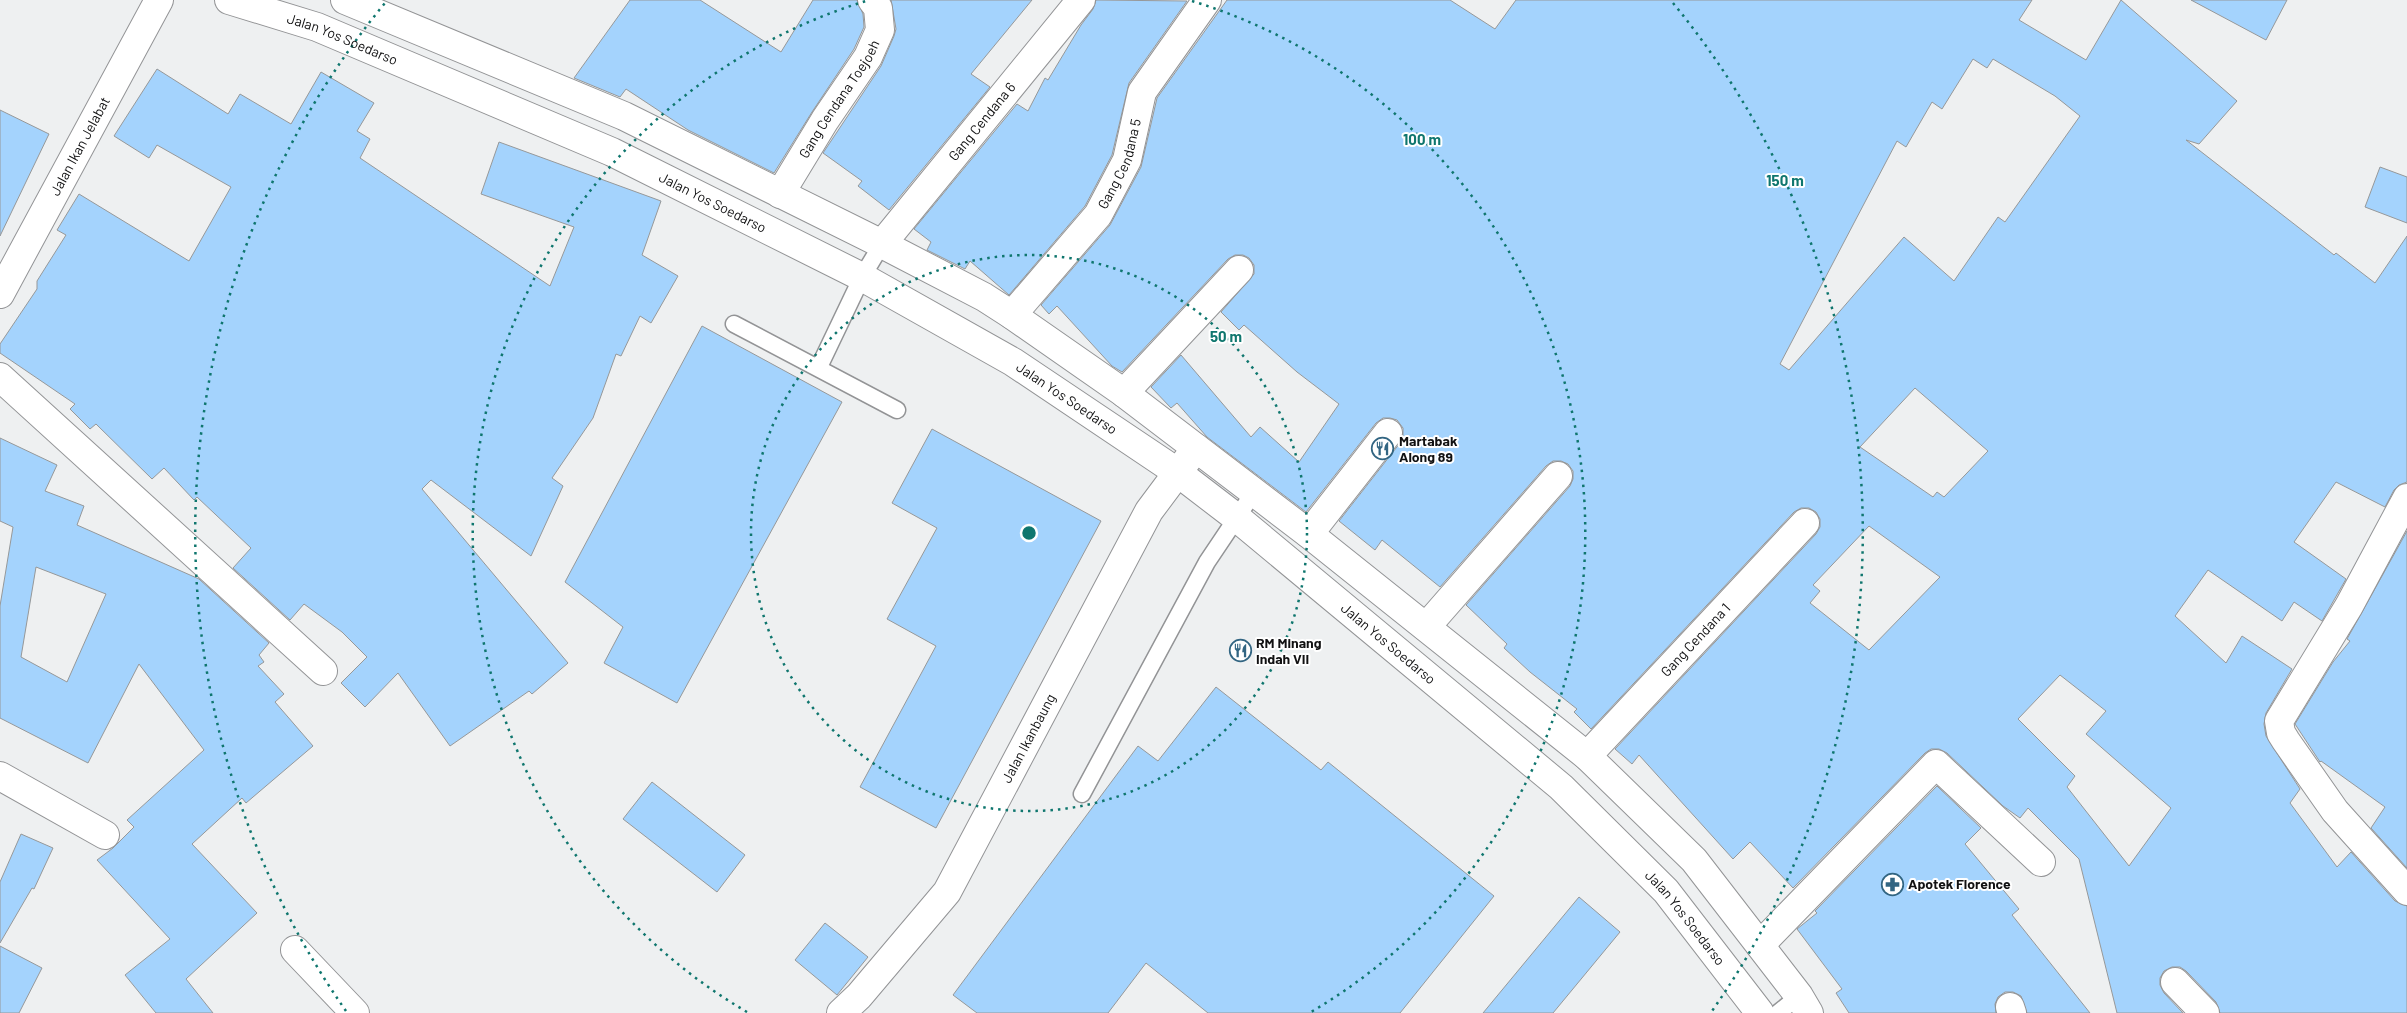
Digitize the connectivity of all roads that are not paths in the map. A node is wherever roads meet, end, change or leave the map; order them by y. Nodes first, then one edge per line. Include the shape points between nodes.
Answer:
1 (159, 0) edge
2 (229, 0) edge
3 (344, 0) edge
4 (872, 0) edge
5 (1081, 0) edge
6 (1207, 0) edge
7 (780, 194) junction
8 (882, 244) junction
9 (1239, 270) dead end
10 (862, 277) junction
11 (0, 294) edge
12 (1012, 315) junction
13 (734, 324) dead end
14 (819, 366) junction
15 (0, 377) edge
16 (1124, 393) junction
17 (897, 410) dead end
18 (1388, 433) dead end
19 (1196, 448) junction
20 (1177, 472) junction
21 (1558, 476) dead end
22 (1254, 492) junction
23 (2407, 498) edge
24 (1237, 518) junction
25 (1805, 523) dead end
26 (1309, 534) junction
27 (1426, 627) junction
28 (323, 671) dead end
29 (1588, 756) junction
30 (0, 776) edge
31 (1082, 794) dead end
32 (105, 835) dead end
33 (2041, 862) dead end
34 (2407, 891) edge
35 (1760, 944) junction
36 (295, 950) dead end
37 (2175, 982) dead end
38 (1804, 1004) edge
39 (355, 1013) edge
40 (841, 1013) edge
41 (1760, 1013) edge
42 (1778, 1013) edge
43 (2206, 1013) edge

1 - 11 main road, Jalan Ikan Jelabat
2 - 10 main road, Jalan Yos Soedarso via 318,27 612,152
3 - 7 main road via 624,116
4 - 7 main road, Gang Cendana Toejoeh via 878,8 880,30 868,57
5 - 8 main road, Gang Cendana 6
6 - 12 main road, Gang Cendana 5 via 1142,92 1127,160 1098,215
7 - 8 main road
8 - 10 lane
8 - 12 main road
9 - 16 main road
10 - 14 lane
10 - 20 main road, Jalan Yos Soedarso via 1014,362
12 - 16 main road
13 - 14 lane
14 - 17 lane
15 - 28 main road
16 - 19 main road
18 - 26 main road
19 - 20 main road, Jalan Ikanbaung
19 - 22 main road
20 - 24 main road, Jalan Yos Soedarso
20 - 40 main road, Jalan Ikanbaung via 1149,510 948,892
21 - 27 main road
22 - 24 lane
22 - 26 main road
23 - 34 main road via 2349,606 2279,721 2281,733 2334,810
24 - 31 lane via 1207,562
24 - 41 main road, Jalan Yos Soedarso via 1561,787 1666,891
25 - 29 main road, Gang Cendana 1
26 - 27 main road
27 - 29 main road
29 - 35 main road via 1694,860
30 - 32 main road
33 - 35 main road via 1936,764
35 - 38 main road
36 - 39 main road
37 - 43 main road
38 - 42 lane

